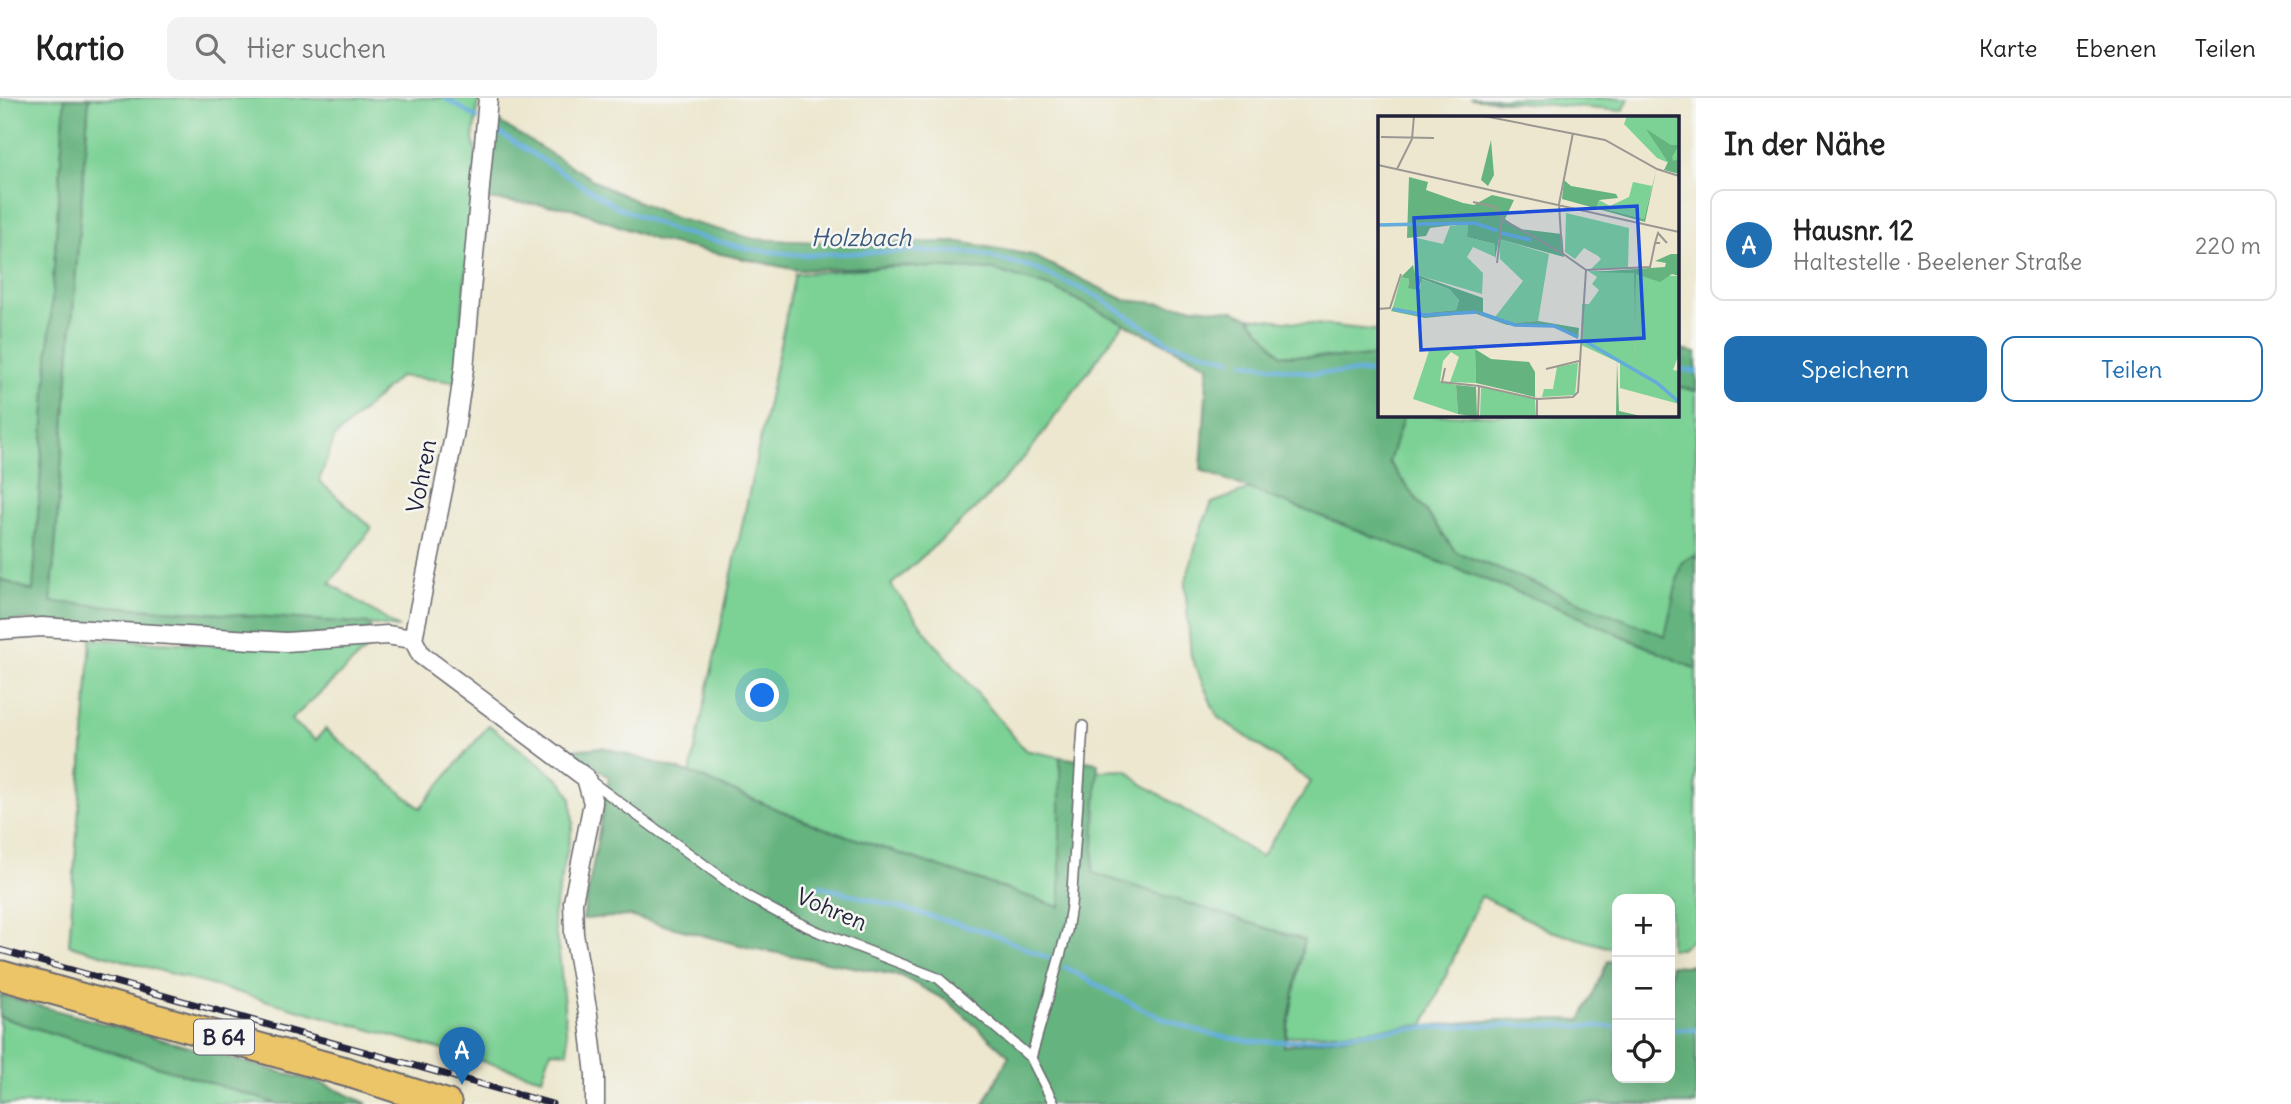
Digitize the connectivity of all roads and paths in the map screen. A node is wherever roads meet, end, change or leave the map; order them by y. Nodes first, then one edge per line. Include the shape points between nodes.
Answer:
1 (488, 98) edge
2 (0, 630) edge
3 (413, 639) junction
4 (1083, 726) dead end
5 (586, 778) junction
6 (614, 799) junction
7 (593, 803) junction
8 (0, 975) edge
9 (1031, 1058) junction
10 (447, 1104) edge
11 (595, 1104) edge
12 (1054, 1104) edge

1 - 3 street, Vohren via 464,369
2 - 3 street via 42,627 286,642 387,635
3 - 5 street, Vohren via 421,655
4 - 9 lane via 1072,906
5 - 6 lane, Vohren
5 - 7 street
6 - 7 lane
6 - 9 lane, Vohren via 747,896 819,932 938,978
7 - 11 street via 573,902 594,1062
8 - 10 main road, B 64
9 - 12 lane

